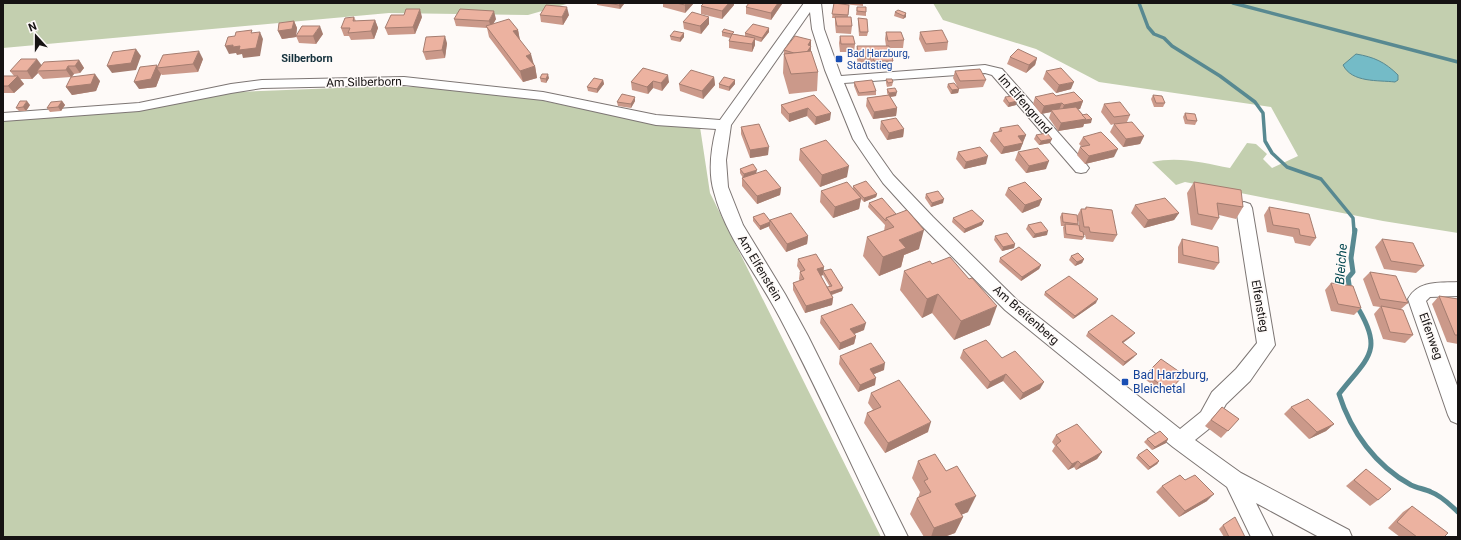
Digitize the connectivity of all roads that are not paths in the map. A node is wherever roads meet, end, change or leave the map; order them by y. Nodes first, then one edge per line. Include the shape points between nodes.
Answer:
1 (810, 3) edge
2 (815, 3) edge
3 (836, 80) junction
4 (3, 117) edge
5 (724, 125) junction
6 (1081, 168) dead end
7 (1244, 208) edge
8 (1458, 288) edge
9 (1458, 415) edge
10 (1180, 441) junction
11 (1234, 480) junction
12 (897, 537) edge
13 (1262, 537) edge
14 (1341, 537) edge

1 - 5 street, Am Elfenstein
2 - 3 street, Am Breitenberg via 818,29
3 - 6 street, Im Elfengrund via 992,69
3 - 10 street, Am Breitenberg via 860,139 888,179 927,221 1011,305
4 - 5 street, Am Silberborn via 140,107 239,86 404,81 543,96 656,120
5 - 12 street, Am Elfenstein via 721,134 719,175 721,193 735,226 787,313
7 - 10 street, Elfenstieg via 1266,345 1243,375 1219,398 1208,418
8 - 9 street, Elfenweg via 1426,291 1417,299
10 - 11 street, Am Breitenberg
11 - 13 street
11 - 14 street, Am Breitenberg

